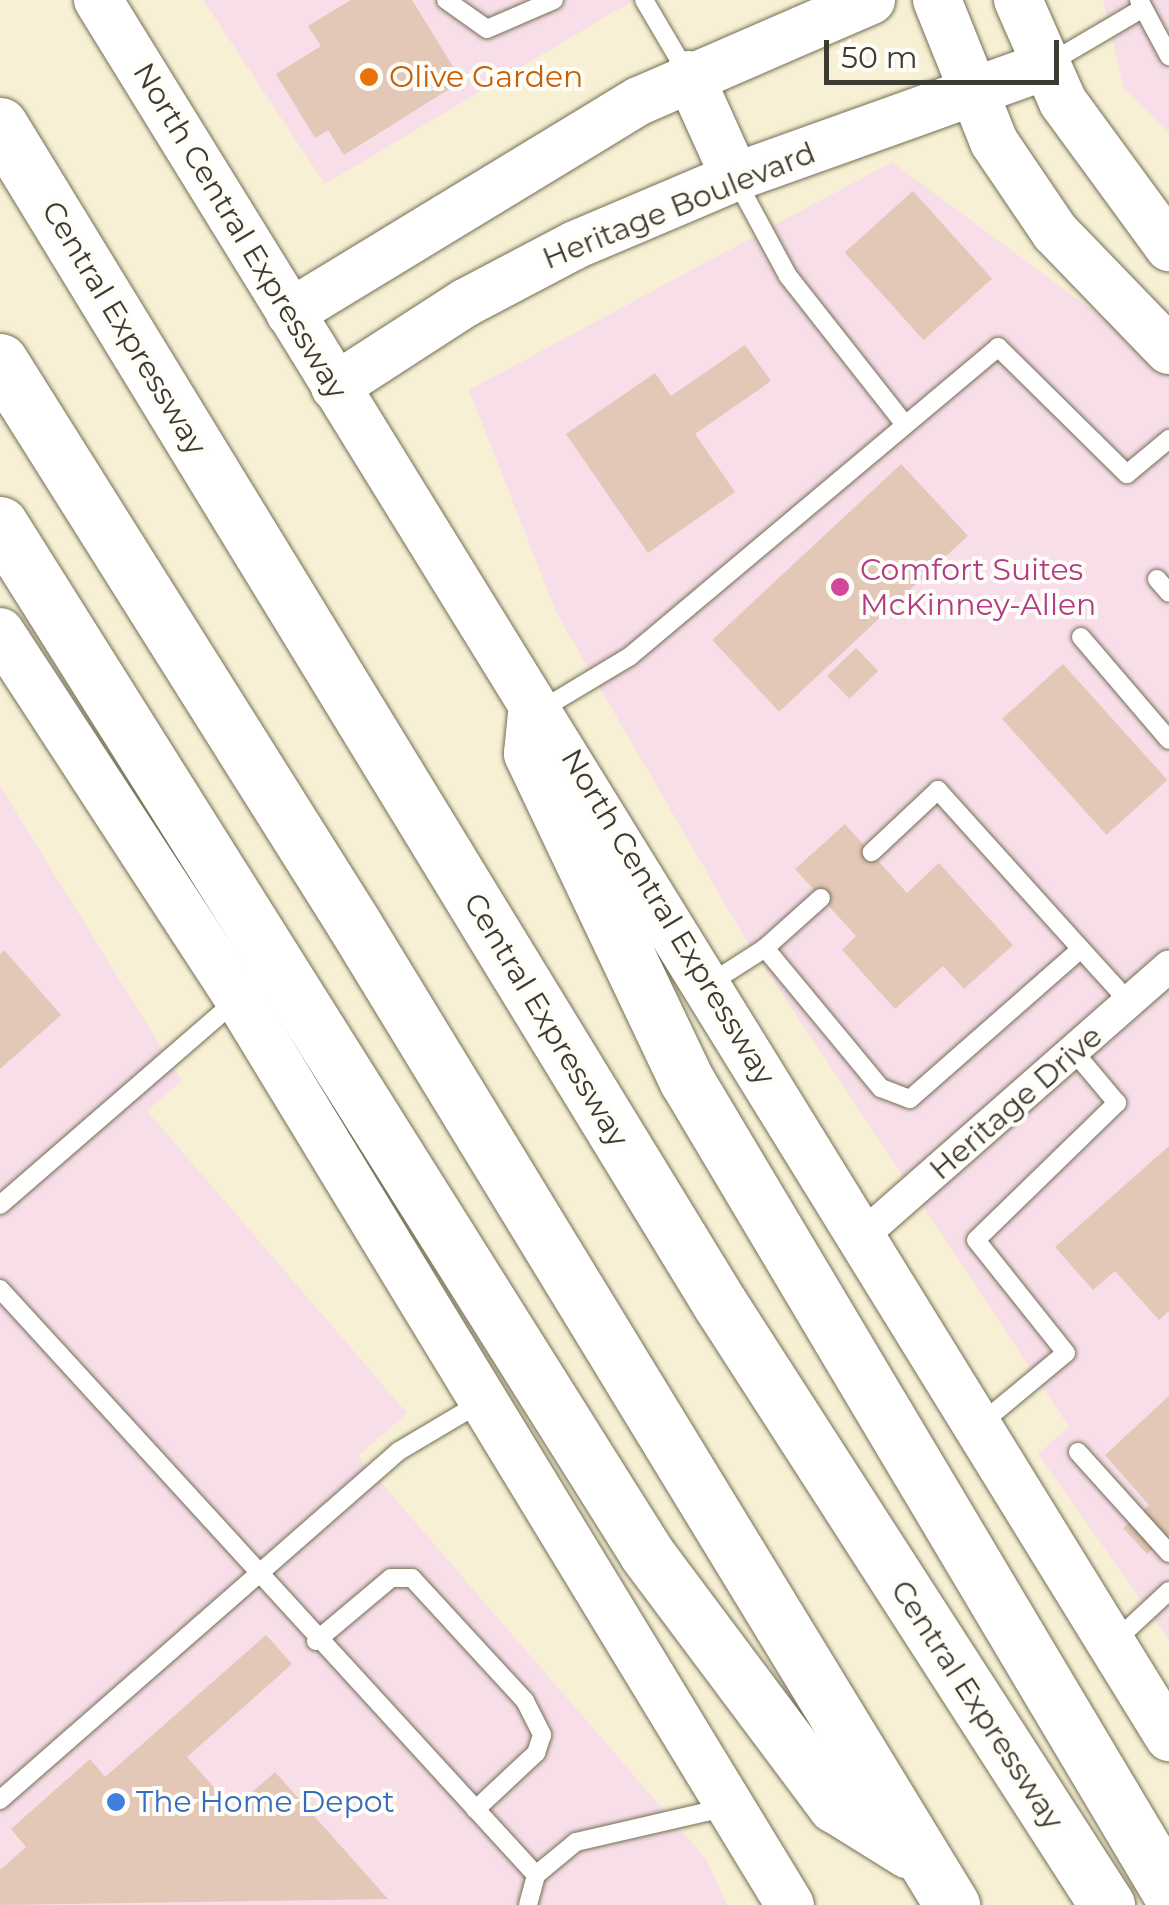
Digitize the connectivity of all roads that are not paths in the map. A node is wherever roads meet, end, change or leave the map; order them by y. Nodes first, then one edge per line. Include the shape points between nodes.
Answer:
1 (98, 0) edge
2 (446, 0) edge
3 (554, 0) edge
4 (644, 0) edge
5 (872, 0) edge
6 (937, 0) edge
7 (1018, 0) edge
8 (1141, 4) edge
9 (1169, 56) edge
10 (1043, 67) junction
11 (689, 75) junction
12 (970, 96) junction
13 (0, 125) edge
14 (735, 178) junction
15 (1169, 247) edge
16 (290, 313) junction
17 (1169, 350) edge
18 (0, 362) edge
19 (335, 386) junction
20 (902, 421) junction
21 (1169, 438) edge
22 (0, 524) edge
23 (0, 632) edge
24 (1081, 637) dead end
25 (534, 714) junction
26 (1169, 740) edge
27 (872, 852) dead end
28 (821, 898) dead end
29 (766, 948) junction
30 (1081, 949) junction
31 (1169, 966) edge
32 (708, 984) junction
33 (239, 999) junction
34 (1130, 1003) junction
35 (1075, 1053) junction
36 (0, 1204) edge
37 (862, 1237) junction
38 (0, 1288) edge
39 (480, 1402) junction
40 (974, 1430) junction
41 (1078, 1452) dead end
42 (1169, 1553) edge
43 (254, 1575) junction
44 (1169, 1591) edge
45 (316, 1641) junction
46 (1109, 1647) junction
47 (1169, 1737) edge
48 (0, 1800) edge
49 (728, 1807) junction
50 (475, 1810) junction
51 (917, 1856) junction
52 (536, 1875) junction
53 (1169, 1890) edge
54 (528, 1905) edge
55 (790, 1905) edge
56 (952, 1905) edge
57 (1107, 1905) edge

1 - 16 main road, North Central Expressway
2 - 3 lane via 487,28
4 - 11 lane
5 - 11 main road
6 - 12 main road
7 - 10 main road
8 - 9 lane
8 - 10 lane
10 - 12 main road, Heritage Boulevard
10 - 15 main road via 1094,152
11 - 14 main road
11 - 16 main road
12 - 14 main road, Heritage Boulevard
12 - 17 main road via 1055,232
13 - 57 highway, Central Expressway via 730,1320
14 - 19 main road, Heritage Boulevard via 522,271
14 - 20 lane via 788,276
16 - 19 main road, North Central Expressway
18 - 51 highway via 354,924
19 - 25 main road, North Central Expressway
20 - 21 lane via 998,347 1127,474
20 - 25 lane via 629,657
22 - 51 highway via 647,1554 835,1805
23 - 33 main road
24 - 26 lane
25 - 32 main road, North Central Expressway via 562,740
25 - 53 highway via 531,752 687,1081
27 - 30 lane via 938,790
28 - 29 lane
29 - 30 lane via 881,1088 910,1099
29 - 32 lane
30 - 34 lane
31 - 34 street, Heritage Drive
32 - 37 main road, North Central Expressway
33 - 36 lane
33 - 39 main road
34 - 35 street, Heritage Drive
35 - 37 street, Heritage Drive
35 - 40 lane via 1117,1103 976,1240 1066,1353
37 - 40 main road, North Central Expressway
38 - 43 lane
39 - 43 lane via 399,1451
39 - 49 main road
40 - 46 main road, North Central Expressway
41 - 42 lane
43 - 45 lane
43 - 48 lane
44 - 46 lane
45 - 50 lane
45 - 50 lane via 391,1578 412,1578 525,1701 542,1734 536,1753
46 - 47 main road, North Central Expressway
49 - 52 lane via 576,1842
49 - 55 main road
50 - 52 lane
51 - 56 highway
52 - 54 lane

